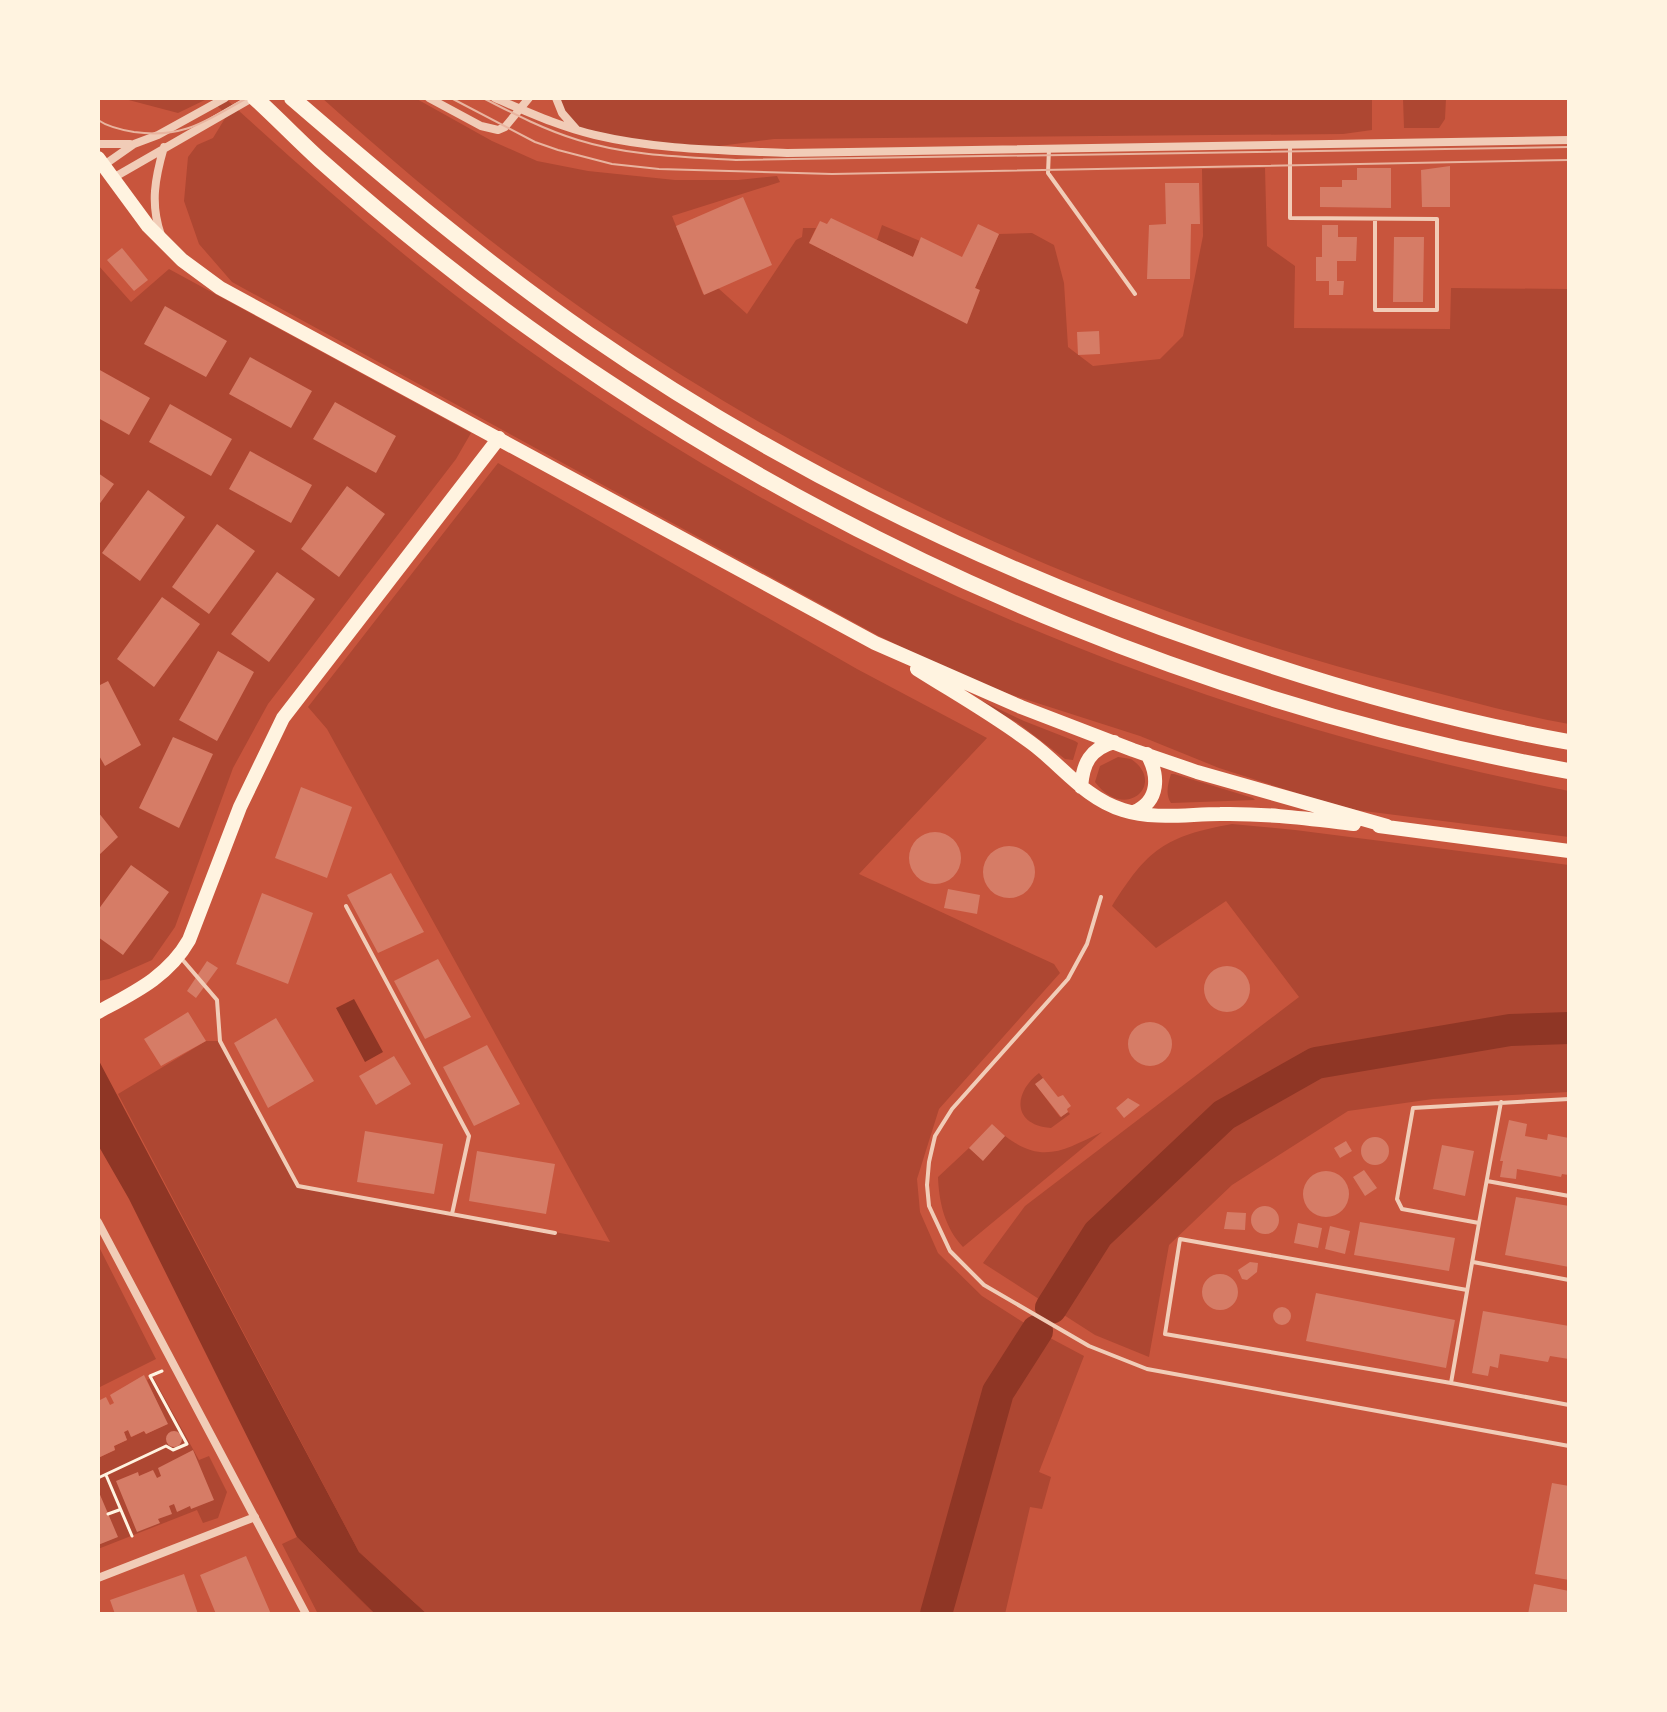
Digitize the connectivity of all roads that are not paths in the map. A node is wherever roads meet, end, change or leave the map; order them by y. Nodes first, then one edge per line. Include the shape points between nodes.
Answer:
1 (225, 98) edge
2 (292, 98) edge
3 (429, 98) edge
4 (495, 98) edge
5 (529, 98) edge
6 (556, 98) edge
7 (255, 99) edge
8 (519, 109) junction
9 (577, 130) junction
10 (1569, 140) edge
11 (1290, 143) junction
12 (98, 144) edge
13 (134, 144) junction
14 (165, 146) junction
15 (1049, 147) junction
16 (101, 162) edge
17 (113, 178) junction
18 (1375, 219) junction
19 (163, 241) junction
20 (1135, 294) dead end
21 (499, 438) junction
22 (875, 643) junction
23 (1114, 742) junction
24 (1569, 742) edge
25 (1147, 754) junction
26 (1569, 771) edge
27 (1081, 787) junction
28 (1134, 812) junction
29 (1387, 826) junction
30 (1569, 851) edge
31 (1101, 897) dead end
32 (346, 906) dead end
33 (179, 956) junction
34 (98, 1012) edge
35 (1569, 1099) edge
36 (1501, 1102) junction
37 (1487, 1181) junction
38 (1569, 1196) edge
39 (452, 1214) junction
40 (98, 1222) edge
41 (1479, 1223) junction
42 (555, 1233) dead end
43 (1473, 1262) junction
44 (1569, 1280) edge
45 (1467, 1290) junction
46 (1451, 1383) junction
47 (1569, 1405) edge
48 (1569, 1446) edge
49 (255, 1517) junction
50 (98, 1578) edge
51 (306, 1614) edge

1 - 13 street
2 - 24 highway via 448,230 588,334 750,437 926,531 1107,608 1265,664 1457,719
3 - 8 street via 498,130
4 - 8 street
5 - 8 street
6 - 9 street
7 - 14 street
7 - 26 highway via 387,218 560,350 757,476 868,534 1072,626 1235,686 1449,747
8 - 9 street
9 - 15 street via 680,148 787,153
10 - 11 street
11 - 15 street
11 - 18 lane via 1290,218
12 - 13 street
13 - 16 street
14 - 17 street
14 - 19 street via 154,192 154,216
15 - 20 lane via 1048,173
16 - 17 main road
17 - 19 main road
18 - 18 lane via 1437,219 1437,310 1375,310
19 - 21 main road via 220,288
21 - 22 main road
21 - 33 main road via 283,718
22 - 23 main road
22 - 27 main road via 1034,744
23 - 25 main road
23 - 27 main road via 1092,753
25 - 28 main road via 1155,785 1145,808
25 - 29 main road
27 - 28 main road via 1101,801
28 - 29 main road
29 - 30 main road
31 - 48 lane via 1087,944 1068,979 952,1109 935,1136 929,1206 950,1251 984,1285 1089,1346 1147,1369
32 - 39 lane via 469,1136
33 - 34 main road via 152,983
33 - 39 lane via 217,1000 220,1041 298,1186
35 - 36 lane
36 - 37 lane
36 - 41 lane via 1413,1108 1397,1199 1402,1209
37 - 38 lane
37 - 41 lane
39 - 42 lane
40 - 49 street
41 - 43 lane
43 - 44 lane
43 - 45 lane
45 - 46 lane
45 - 46 lane via 1180,1239 1165,1334
46 - 47 lane
49 - 50 street
49 - 51 street

